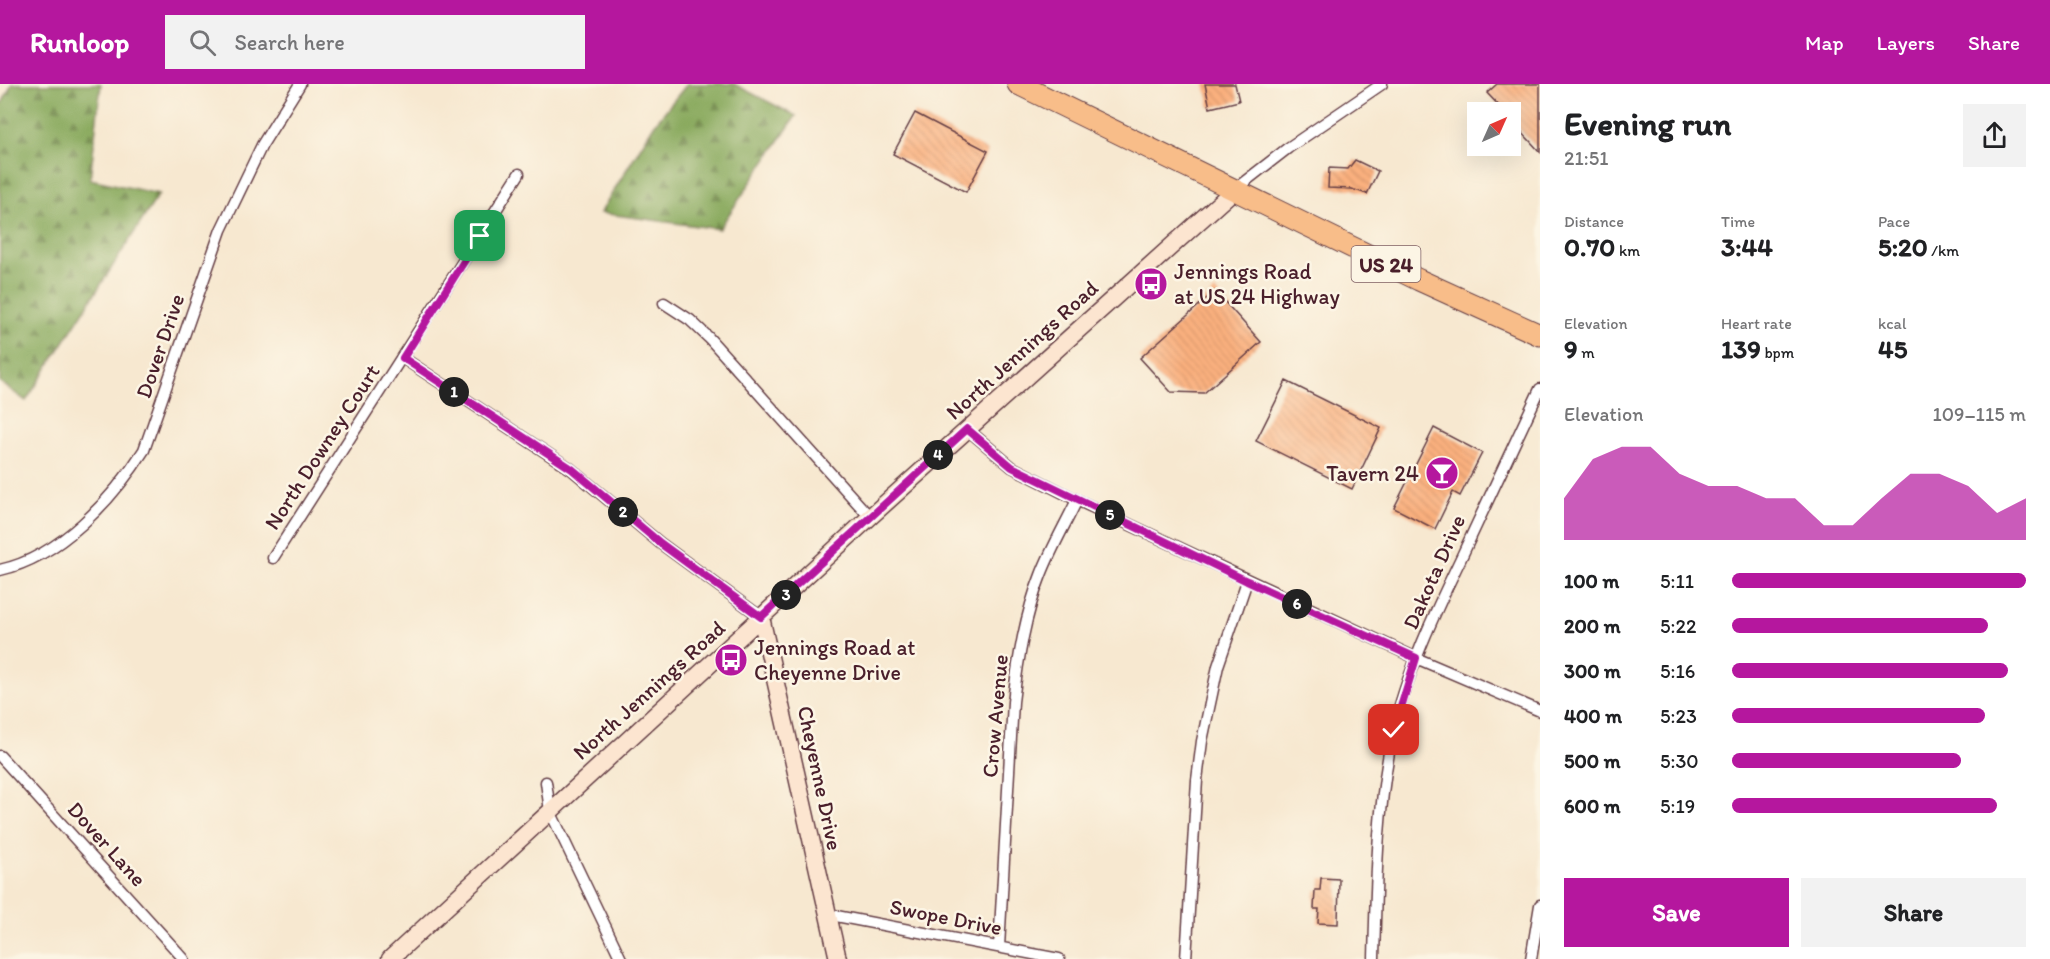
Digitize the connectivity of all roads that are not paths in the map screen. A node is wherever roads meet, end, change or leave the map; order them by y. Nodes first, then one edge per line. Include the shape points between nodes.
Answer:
1 (300, 84) edge
2 (1018, 84) edge
3 (1382, 84) edge
4 (519, 174) dead end
5 (1234, 190) junction
6 (664, 303) dead end
7 (1540, 335) edge
8 (403, 358) junction
9 (1540, 389) edge
10 (967, 429) junction
11 (1077, 500) junction
12 (870, 517) junction
13 (273, 558) dead end
14 (0, 570) edge
15 (1247, 581) junction
16 (761, 617) junction
17 (1416, 658) junction
18 (1540, 711) edge
19 (0, 756) edge
20 (546, 782) dead end
21 (549, 811) junction
22 (1540, 904) edge
23 (826, 914) junction
24 (999, 947) junction
25 (184, 959) edge
26 (390, 959) edge
27 (621, 959) edge
28 (838, 959) edge
29 (1059, 959) edge
30 (1186, 959) edge
31 (1374, 959) edge
32 (1530, 959) edge

1 - 14 street, Dover Drive via 262,145 221,230 144,450 97,511 51,548
2 - 5 highway, US 24
3 - 5 street
4 - 8 street, North Downey Court
5 - 7 highway, US 24
5 - 10 street, North Jennings Road
6 - 12 street via 709,338
8 - 13 street, North Downey Court
8 - 16 street via 572,469 660,543
9 - 17 street, Dakota Drive
10 - 11 street via 1012,467
10 - 12 street, North Jennings Road
11 - 15 street
11 - 24 street, Crow Avenue via 1041,575 1017,665
12 - 16 street, North Jennings Road
15 - 17 street
15 - 30 street via 1218,666 1202,741
16 - 21 street, North Jennings Road
16 - 23 street, Cheyenne Drive
17 - 18 street
17 - 31 street, Dakota Drive via 1394,730 1382,797
19 - 25 street, Dover Lane
20 - 21 street
21 - 26 street, North Jennings Road
21 - 27 street
22 - 32 street
23 - 24 street, Swope Drive
23 - 28 street, Cheyenne Drive
24 - 29 street, Swope Drive

